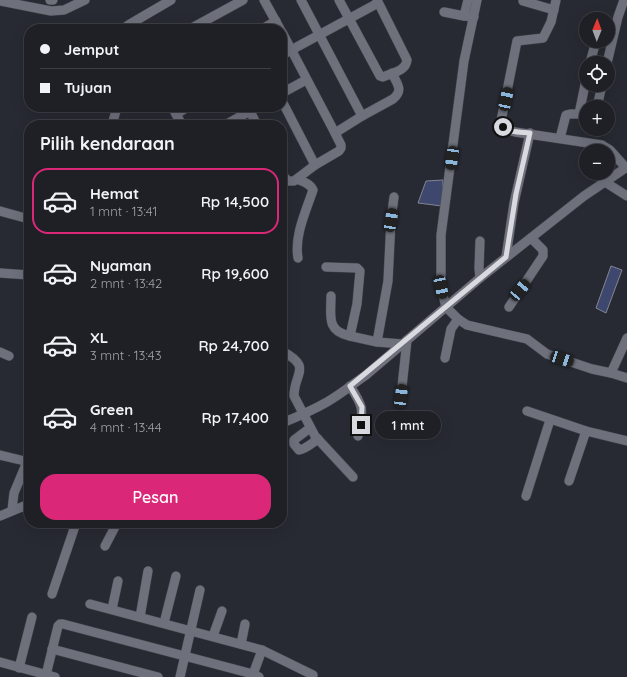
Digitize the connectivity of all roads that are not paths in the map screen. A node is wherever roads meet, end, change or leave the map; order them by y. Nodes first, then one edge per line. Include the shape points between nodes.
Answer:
1 (85, 0) edge
2 (171, 0) edge
3 (243, 0) edge
4 (264, 0) edge
5 (301, 0) edge
6 (339, 0) edge
7 (468, 0) edge
8 (477, 0) edge
9 (524, 0) edge
10 (556, 0) edge
11 (0, 1) edge
12 (377, 1) edge
13 (621, 1) edge
14 (554, 10) junction
15 (444, 12) dead end
16 (464, 16) junction
17 (474, 17) junction
18 (349, 18) junction
19 (615, 23) edge
20 (130, 24) edge
21 (199, 24) edge
22 (277, 24) edge
23 (320, 35) junction
24 (287, 41) edge
25 (292, 50) junction
26 (287, 52) edge
27 (392, 74) junction
28 (306, 80) junction
29 (287, 90) edge
30 (249, 112) edge
31 (287, 112) edge
32 (579, 114) edge
33 (362, 116) junction
34 (234, 120) edge
35 (335, 133) junction
36 (530, 133) junction
37 (560, 138) junction
38 (315, 165) junction
39 (626, 168) edge
40 (297, 179) junction
41 (287, 180) edge
42 (606, 181) junction
43 (627, 196) edge
44 (394, 197) dead end
45 (0, 211) edge
46 (24, 218) edge
47 (531, 238) junction
48 (480, 241) dead end
49 (506, 257) junction
50 (298, 258) dead end
51 (326, 267) dead end
52 (1, 275) edge
53 (24, 275) edge
54 (480, 278) junction
55 (331, 296) dead end
56 (446, 307) junction
57 (509, 307) dead end
58 (458, 320) junction
59 (350, 336) junction
60 (627, 338) edge
61 (377, 342) junction
62 (405, 342) junction
63 (0, 352) edge
64 (287, 354) edge
65 (9, 356) dead end
66 (445, 358) dead end
67 (611, 373) junction
68 (627, 378) edge
69 (350, 386) junction
70 (401, 396) dead end
71 (527, 411) dead end
72 (304, 414) junction
73 (550, 420) junction
74 (287, 421) edge
75 (310, 428) junction
76 (586, 431) junction
77 (358, 436) dead end
78 (318, 439) junction
79 (627, 441) edge
80 (0, 455) edge
81 (24, 461) edge
82 (24, 471) edge
83 (354, 477) dead end
84 (570, 481) dead end
85 (526, 496) dead end
86 (24, 506) edge
87 (4, 513) edge
88 (74, 528) edge
89 (114, 528) edge
90 (105, 546) dead end
91 (148, 571) dead end
92 (176, 576) dead end
93 (118, 580) dead end
94 (200, 590) dead end
95 (52, 594) dead end
96 (90, 604) dead end
97 (112, 609) junction
98 (222, 611) dead end
99 (32, 617) dead end
100 (140, 617) junction
101 (164, 623) junction
102 (245, 624) dead end
103 (192, 631) junction
104 (214, 636) junction
105 (241, 644) junction
106 (52, 649) junction
107 (262, 650) junction
108 (186, 657) junction
109 (0, 662) edge
110 (19, 668) junction
111 (313, 675) dead end
112 (50, 676) edge
113 (255, 676) edge
114 (158, 677) edge
115 (180, 677) edge

1 - 11 street via 64,10 51,11
2 - 20 street
3 - 21 street
4 - 22 street
5 - 23 street
6 - 18 street
7 - 16 street
8 - 17 street
9 - 14 street via 523,2
10 - 14 street
12 - 18 street
12 - 27 street via 407,60 407,65 403,69
13 - 19 street
14 - 36 street via 543,38 517,41 501,122 505,129
15 - 16 street
16 - 17 street
17 - 56 street via 464,61 441,235 441,287
18 - 23 street
18 - 27 street via 380,76
23 - 25 street
23 - 33 street
24 - 25 street
25 - 26 street
25 - 28 street
27 - 33 street via 399,88 398,96
28 - 29 street
28 - 35 street
30 - 34 street
31 - 38 street
32 - 37 street via 566,115
33 - 35 street
35 - 38 street via 341,148
36 - 37 street
36 - 49 street via 516,194
37 - 39 street via 607,147
38 - 40 street
39 - 42 street
40 - 41 street
40 - 50 street via 312,186 313,190 297,248
42 - 43 street
42 - 47 street
44 - 61 street via 388,281
45 - 46 street
47 - 49 street
47 - 57 street via 543,250 543,256
48 - 54 street
49 - 54 street
51 - 59 street via 357,268 360,271 357,304
52 - 53 street
54 - 56 street
55 - 59 street via 334,328
56 - 58 street
56 - 62 street
58 - 66 street via 451,329
58 - 67 street via 467,325 527,339 547,354
59 - 61 street
60 - 67 street
61 - 62 street
62 - 69 street
62 - 70 street
63 - 65 street
64 - 72 street via 300,365 294,396
67 - 68 street
69 - 72 street
69 - 77 street via 362,407
71 - 73 street
72 - 74 street
72 - 75 street
73 - 76 street
73 - 85 street
75 - 78 street
75 - 78 street via 296,437 294,444 301,450
76 - 79 street
76 - 84 street
78 - 83 street
80 - 81 street
82 - 87 street
86 - 87 street
88 - 95 street
89 - 90 street
91 - 100 street
92 - 101 street
93 - 97 street
94 - 103 street
96 - 97 street
97 - 100 street
98 - 104 street
99 - 110 street
100 - 101 street
101 - 103 street
102 - 105 street
103 - 104 street
103 - 108 street
104 - 105 street
105 - 107 street
106 - 108 street via 58,626 63,624
106 - 112 street
106 - 114 street
107 - 111 street
107 - 113 street
108 - 113 street
108 - 115 street
109 - 110 street
110 - 112 street

